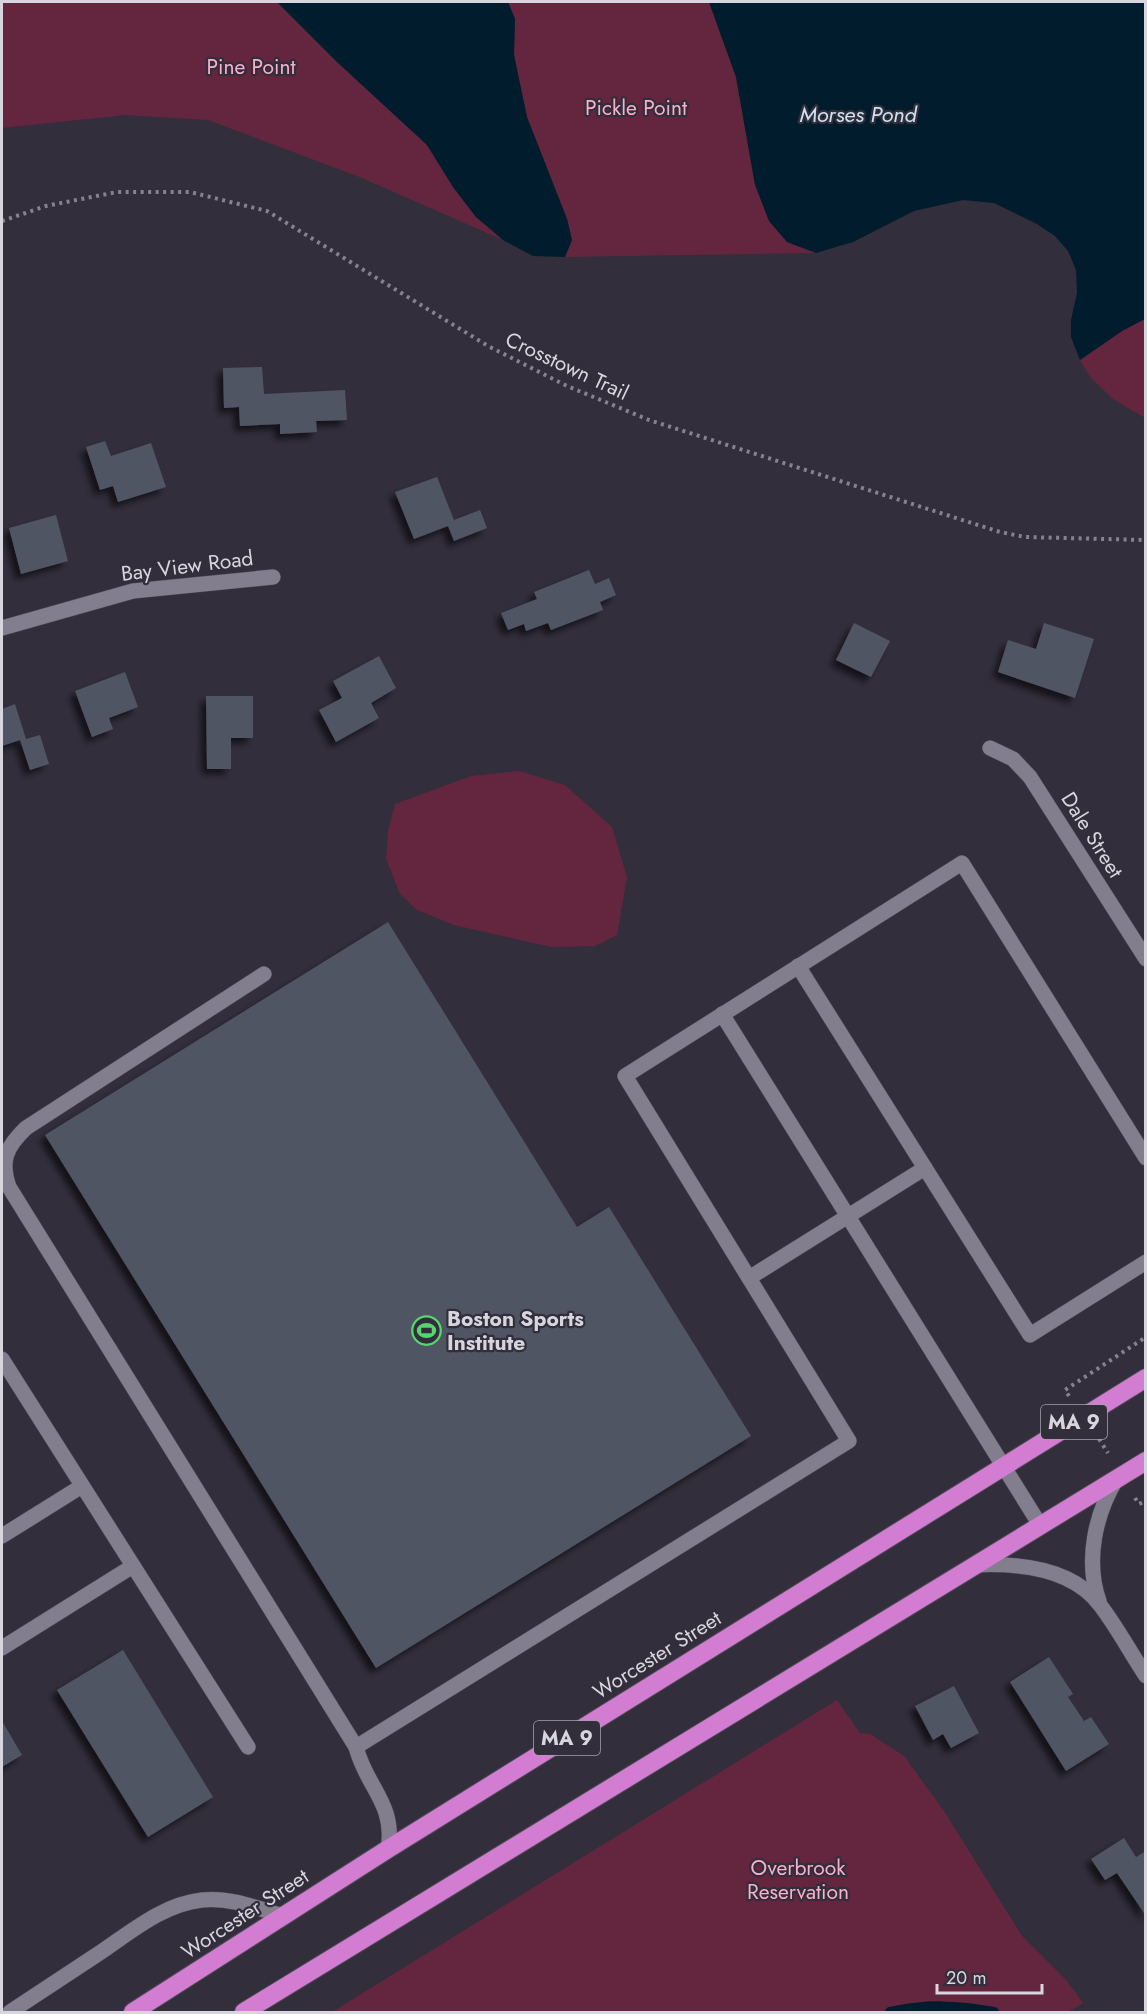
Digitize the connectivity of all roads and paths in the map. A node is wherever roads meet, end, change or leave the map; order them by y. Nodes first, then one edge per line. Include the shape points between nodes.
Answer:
1 (2, 221) edge
2 (1146, 540) edge
3 (273, 577) dead end
4 (2, 628) edge
5 (990, 748) dead end
6 (1146, 959) edge
7 (798, 966) junction
8 (264, 974) dead end
9 (722, 1014) junction
10 (1146, 1158) edge
11 (925, 1168) junction
12 (848, 1216) junction
13 (1146, 1262) edge
14 (749, 1278) junction
15 (2, 1359) edge
16 (1146, 1378) edge
17 (1146, 1461) edge
18 (1004, 1467) junction
19 (1118, 1476) junction
20 (82, 1486) junction
21 (1040, 1525) junction
22 (2, 1536) edge
23 (975, 1565) junction
24 (133, 1566) junction
25 (1100, 1604) junction
26 (2, 1648) edge
27 (1146, 1676) edge
28 (248, 1747) dead end
29 (356, 1747) junction
30 (388, 1849) junction
31 (283, 1916) junction
32 (10, 2013) edge
33 (133, 2013) edge
34 (244, 2013) edge

1 - 2 path, Crosstown Trail via 46,206 117,192 190,192 267,211 488,346 567,386 649,420 1000,532 1025,537
3 - 4 street, Bay View Road via 133,591
5 - 6 street, Dale Street via 1013,759 1030,777
7 - 9 street
7 - 10 street via 962,863
7 - 11 street
8 - 29 street via 26,1128 10,1146 2,1167 9,1187
9 - 12 street
9 - 14 street via 625,1076
11 - 12 street
11 - 13 street via 1029,1335
12 - 14 street
12 - 18 street
14 - 29 street via 849,1441
15 - 20 street
16 - 18 highway, Worcester Street / MA 9
17 - 19 highway
18 - 21 street
18 - 30 highway, Worcester Street / MA 9
19 - 21 highway
19 - 25 street via 1105,1501 1095,1535 1092,1574
20 - 22 street
20 - 24 street
21 - 23 highway
23 - 25 street via 1021,1566 1050,1572 1083,1588
23 - 34 highway
24 - 26 street
24 - 28 street
25 - 27 street
29 - 30 street via 360,1763 388,1814
30 - 31 highway, Worcester Street / MA 9
31 - 32 street via 220,1899 176,1906 147,1921
31 - 33 highway, Worcester Street / MA 9

